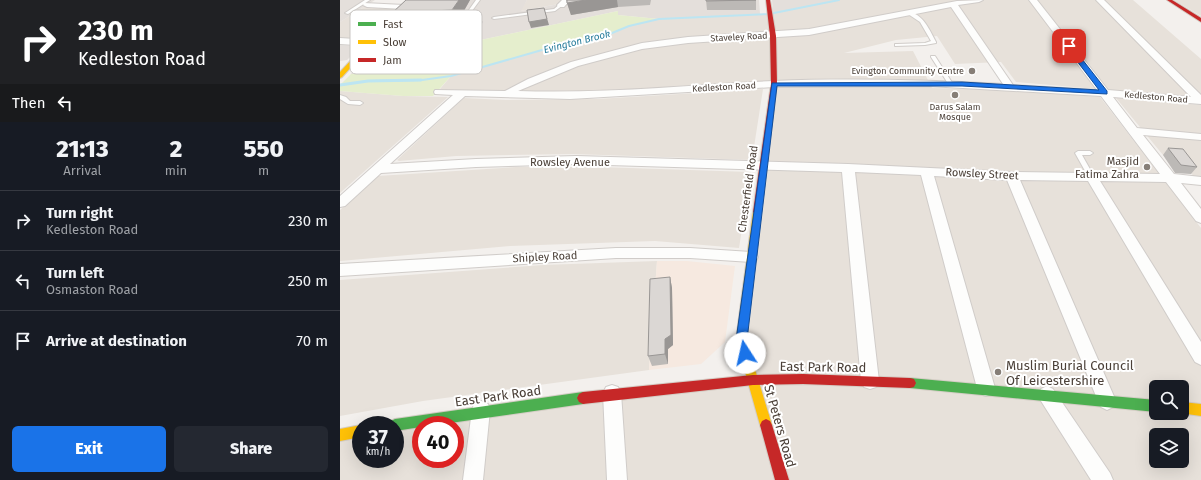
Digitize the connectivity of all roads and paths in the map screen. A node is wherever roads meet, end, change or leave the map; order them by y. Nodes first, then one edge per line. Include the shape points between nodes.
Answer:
1 (478, 0) edge
2 (768, 0) edge
3 (979, 0) edge
4 (1033, 0) edge
5 (1100, 0) edge
6 (1169, 0) edge
7 (565, 2) edge
8 (366, 3) edge
9 (953, 4) junction
10 (409, 5) edge
11 (353, 10) edge
12 (471, 10) edge
13 (350, 11) edge
14 (347, 13) dead end
15 (909, 13) junction
16 (494, 18) dead end
17 (1201, 20) edge
18 (773, 36) junction
19 (350, 41) edge
20 (340, 42) edge
21 (897, 45) dead end
22 (933, 57) dead end
23 (350, 65) edge
24 (340, 76) edge
25 (774, 84) junction
26 (951, 84) junction
27 (1010, 87) junction
28 (439, 92) dead end
29 (462, 93) junction
30 (1104, 93) junction
31 (507, 95) junction
32 (340, 97) edge
33 (1201, 101) edge
34 (360, 103) dead end
35 (1136, 131) junction
36 (1201, 137) edge
37 (1090, 153) dead end
38 (763, 166) junction
39 (848, 168) junction
40 (378, 169) junction
41 (926, 171) junction
42 (1012, 176) junction
43 (1092, 178) junction
44 (1170, 178) junction
45 (1201, 181) edge
46 (340, 202) edge
47 (1201, 218) edge
48 (751, 257) junction
49 (340, 270) edge
50 (1201, 357) edge
51 (753, 380) junction
52 (870, 381) junction
53 (986, 388) junction
54 (612, 393) junction
55 (1048, 395) junction
56 (1107, 401) junction
57 (1149, 405) edge
58 (1189, 409) edge
59 (481, 410) junction
60 (1201, 410) edge
61 (404, 423) edge
62 (352, 433) edge
63 (340, 436) edge
64 (472, 480) edge
65 (618, 480) edge
66 (782, 480) edge
67 (1103, 480) edge

1 - 12 lane
2 - 18 street, Chesterfield Road
3 - 9 street, Staveley Road
4 - 30 street
5 - 33 street
6 - 17 street
7 - 16 lane via 555,10
8 - 10 street
8 - 11 lane
9 - 15 street, Staveley Road
9 - 27 street
13 - 14 lane
15 - 18 street, Staveley Road via 856,25
15 - 21 lane via 922,21 934,42
18 - 25 street, Chesterfield Road
18 - 31 street, Staveley Road via 687,40 620,50 546,73
19 - 20 street
22 - 26 lane
23 - 24 street
25 - 26 street, Kedleston Road
25 - 31 street, Kedleston Road via 570,96
25 - 38 street, Chesterfield Road
26 - 27 street, Kedleston Road
27 - 30 street, Kedleston Road
28 - 29 street, Kedleston Road
29 - 31 street, Kedleston Road
29 - 40 street
30 - 33 street, Kedleston Road
30 - 35 street
32 - 34 lane via 348,102
35 - 36 street
35 - 44 street
37 - 43 lane via 1078,153
38 - 39 street, Rowsley Street
38 - 40 street, Rowsley Avenue via 576,160
38 - 48 street, Chesterfield Road
39 - 41 street, Rowsley Street
39 - 52 street
40 - 46 street
41 - 42 street, Rowsley Street
41 - 53 street
42 - 43 street, Rowsley Street
42 - 56 street
43 - 44 street, Rowsley Street
43 - 50 street
44 - 45 street, Rowsley Street
44 - 47 street
48 - 49 street, Shipley Road via 690,253 616,253
48 - 51 street, Chesterfield Road via 741,340
51 - 52 street, East Park Road
51 - 54 street, East Park Road
51 - 66 street, St Peters Road
52 - 53 street, East Park Road
53 - 55 street, East Park Road
54 - 59 street, East Park Road
54 - 65 street
55 - 56 street, East Park Road
55 - 67 street
56 - 57 street, East Park Road
58 - 60 street
59 - 61 street, East Park Road
59 - 64 street
62 - 63 street

